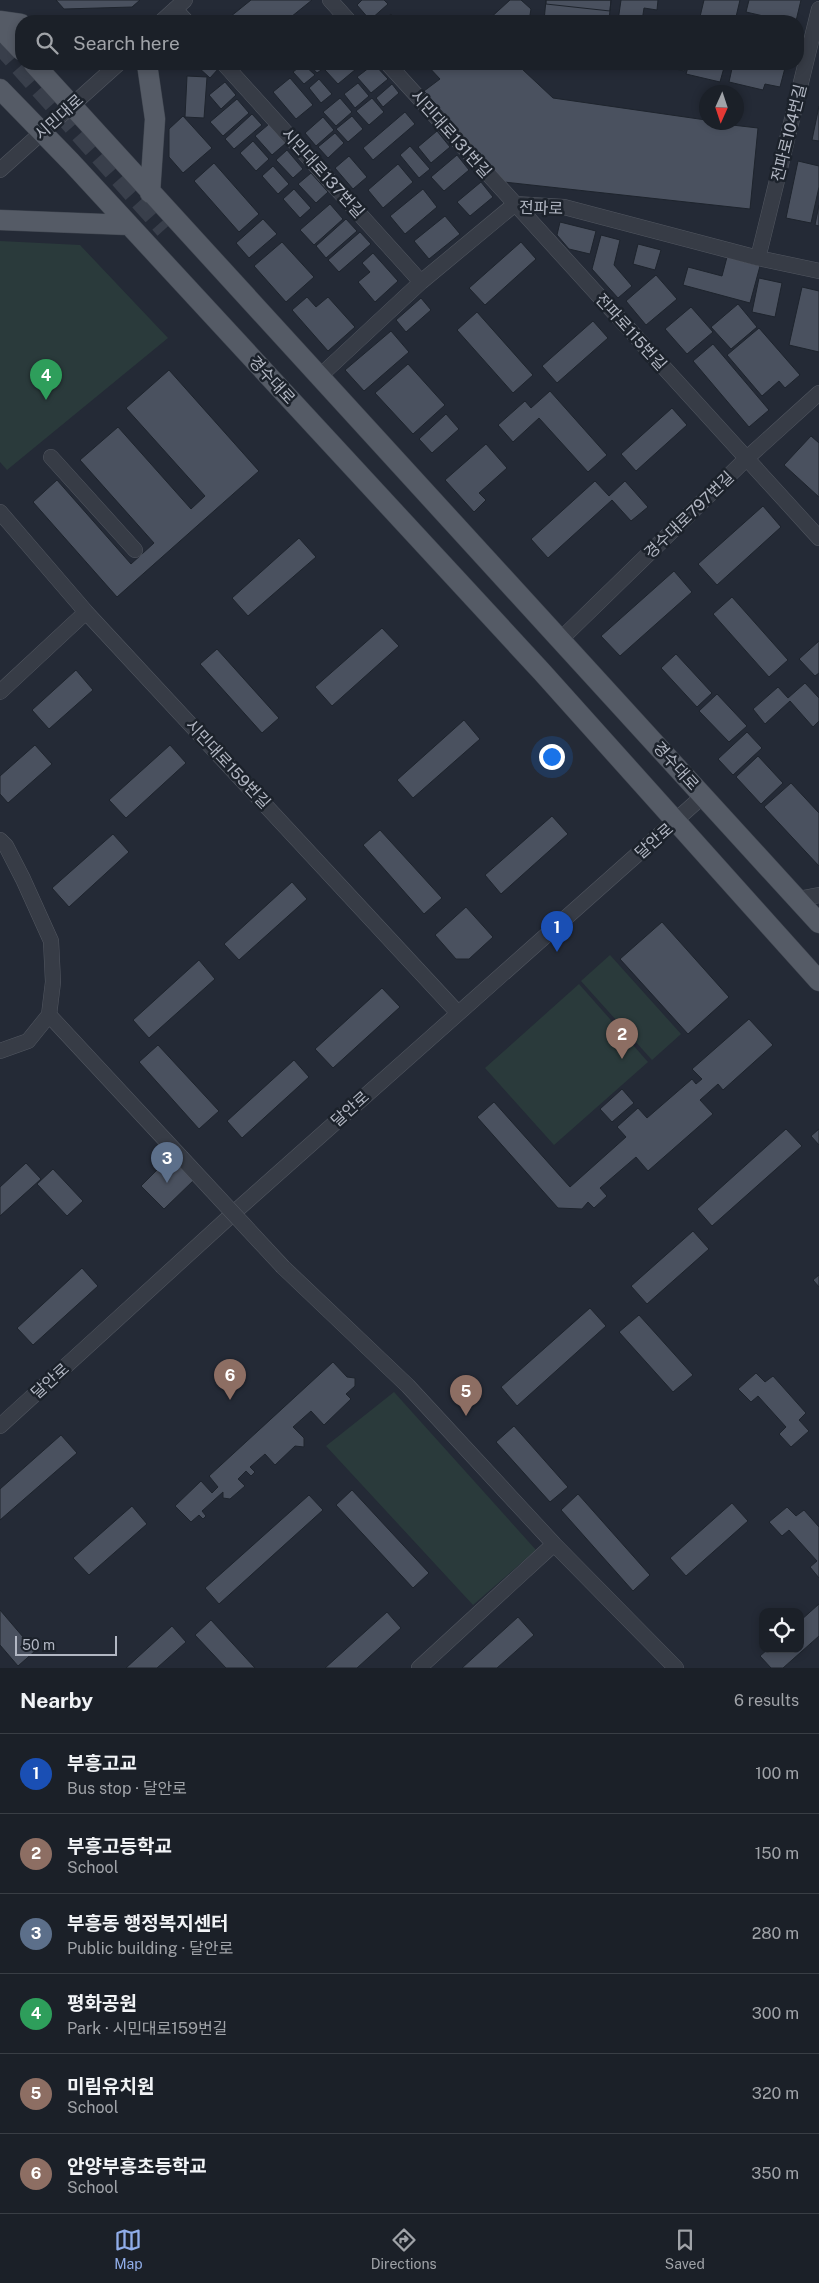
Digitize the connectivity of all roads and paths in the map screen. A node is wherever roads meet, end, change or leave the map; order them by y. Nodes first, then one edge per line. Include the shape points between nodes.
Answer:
1 (330, 0) edge
2 (180, 5) edge
3 (819, 9) edge
4 (169, 15) edge
5 (344, 15) edge
6 (0, 21) edge
7 (15, 23) edge
8 (0, 28) edge
9 (15, 44) edge
10 (39, 70) edge
11 (111, 70) edge
12 (148, 70) edge
13 (229, 70) edge
14 (393, 70) edge
15 (0, 90) edge
16 (72, 106) junction
17 (42, 132) junction
18 (0, 170) edge
19 (150, 193) junction
20 (515, 204) junction
21 (0, 220) edge
22 (128, 225) junction
23 (758, 258) junction
24 (819, 271) edge
25 (421, 282) junction
26 (320, 376) junction
27 (819, 393) edge
28 (51, 457) dead end
29 (746, 459) junction
30 (0, 512) edge
31 (819, 538) edge
32 (135, 550) dead end
33 (534, 609) junction
34 (86, 612) junction
35 (561, 639) junction
36 (542, 672) junction
37 (0, 692) edge
38 (703, 796) junction
39 (676, 822) junction
40 (0, 840) edge
41 (819, 895) edge
42 (798, 899) junction
43 (819, 923) edge
44 (819, 981) edge
45 (458, 1013) junction
46 (49, 1015) junction
47 (0, 1051) edge
48 (0, 1426) edge
49 (554, 1544) junction
50 (419, 1668) edge
51 (676, 1668) edge

1 - 5 street
2 - 4 street
3 - 23 street, 전파로104번길
6 - 7 main road
8 - 9 main road
10 - 16 main road, 경수대로
11 - 16 street, 시민대로
12 - 19 main road via 155,120
13 - 25 street, 시민대로137번길
14 - 20 street, 시민대로131번길
15 - 17 main road, 경수대로
16 - 17 street, 시민대로
16 - 19 main road, 경수대로
17 - 18 street, 시민대로
17 - 22 main road, 경수대로
19 - 26 main road, 경수대로
20 - 23 street, 전파로 via 564,207
20 - 25 street, 전파로
20 - 29 street, 전파로115번길
21 - 22 main road
22 - 36 main road, 경수대로
23 - 24 street, 전파로
25 - 26 street, 전파로
26 - 33 main road, 경수대로
27 - 29 street, 경수대로797번길
28 - 32 street
29 - 31 street, 전파로115번길
29 - 35 street, 경수대로797번길
30 - 34 street, 시민대로159번길
33 - 35 main road, 경수대로
33 - 36 main road, 경수대로 via 417,498 160,233 406,509
34 - 37 street
34 - 45 street, 시민대로159번길
35 - 38 main road, 경수대로
36 - 39 main road, 경수대로
38 - 39 street, 달안로
38 - 42 main road, 경수대로
39 - 44 main road, 경수대로
39 - 45 street, 달안로
40 - 46 street via 23,879 51,941 53,982
41 - 42 street
42 - 43 main road, 경수대로
45 - 48 street, 달안로
46 - 47 street via 28,1041
46 - 49 street, bridge via 283,1267 408,1386
49 - 50 street
49 - 51 street

